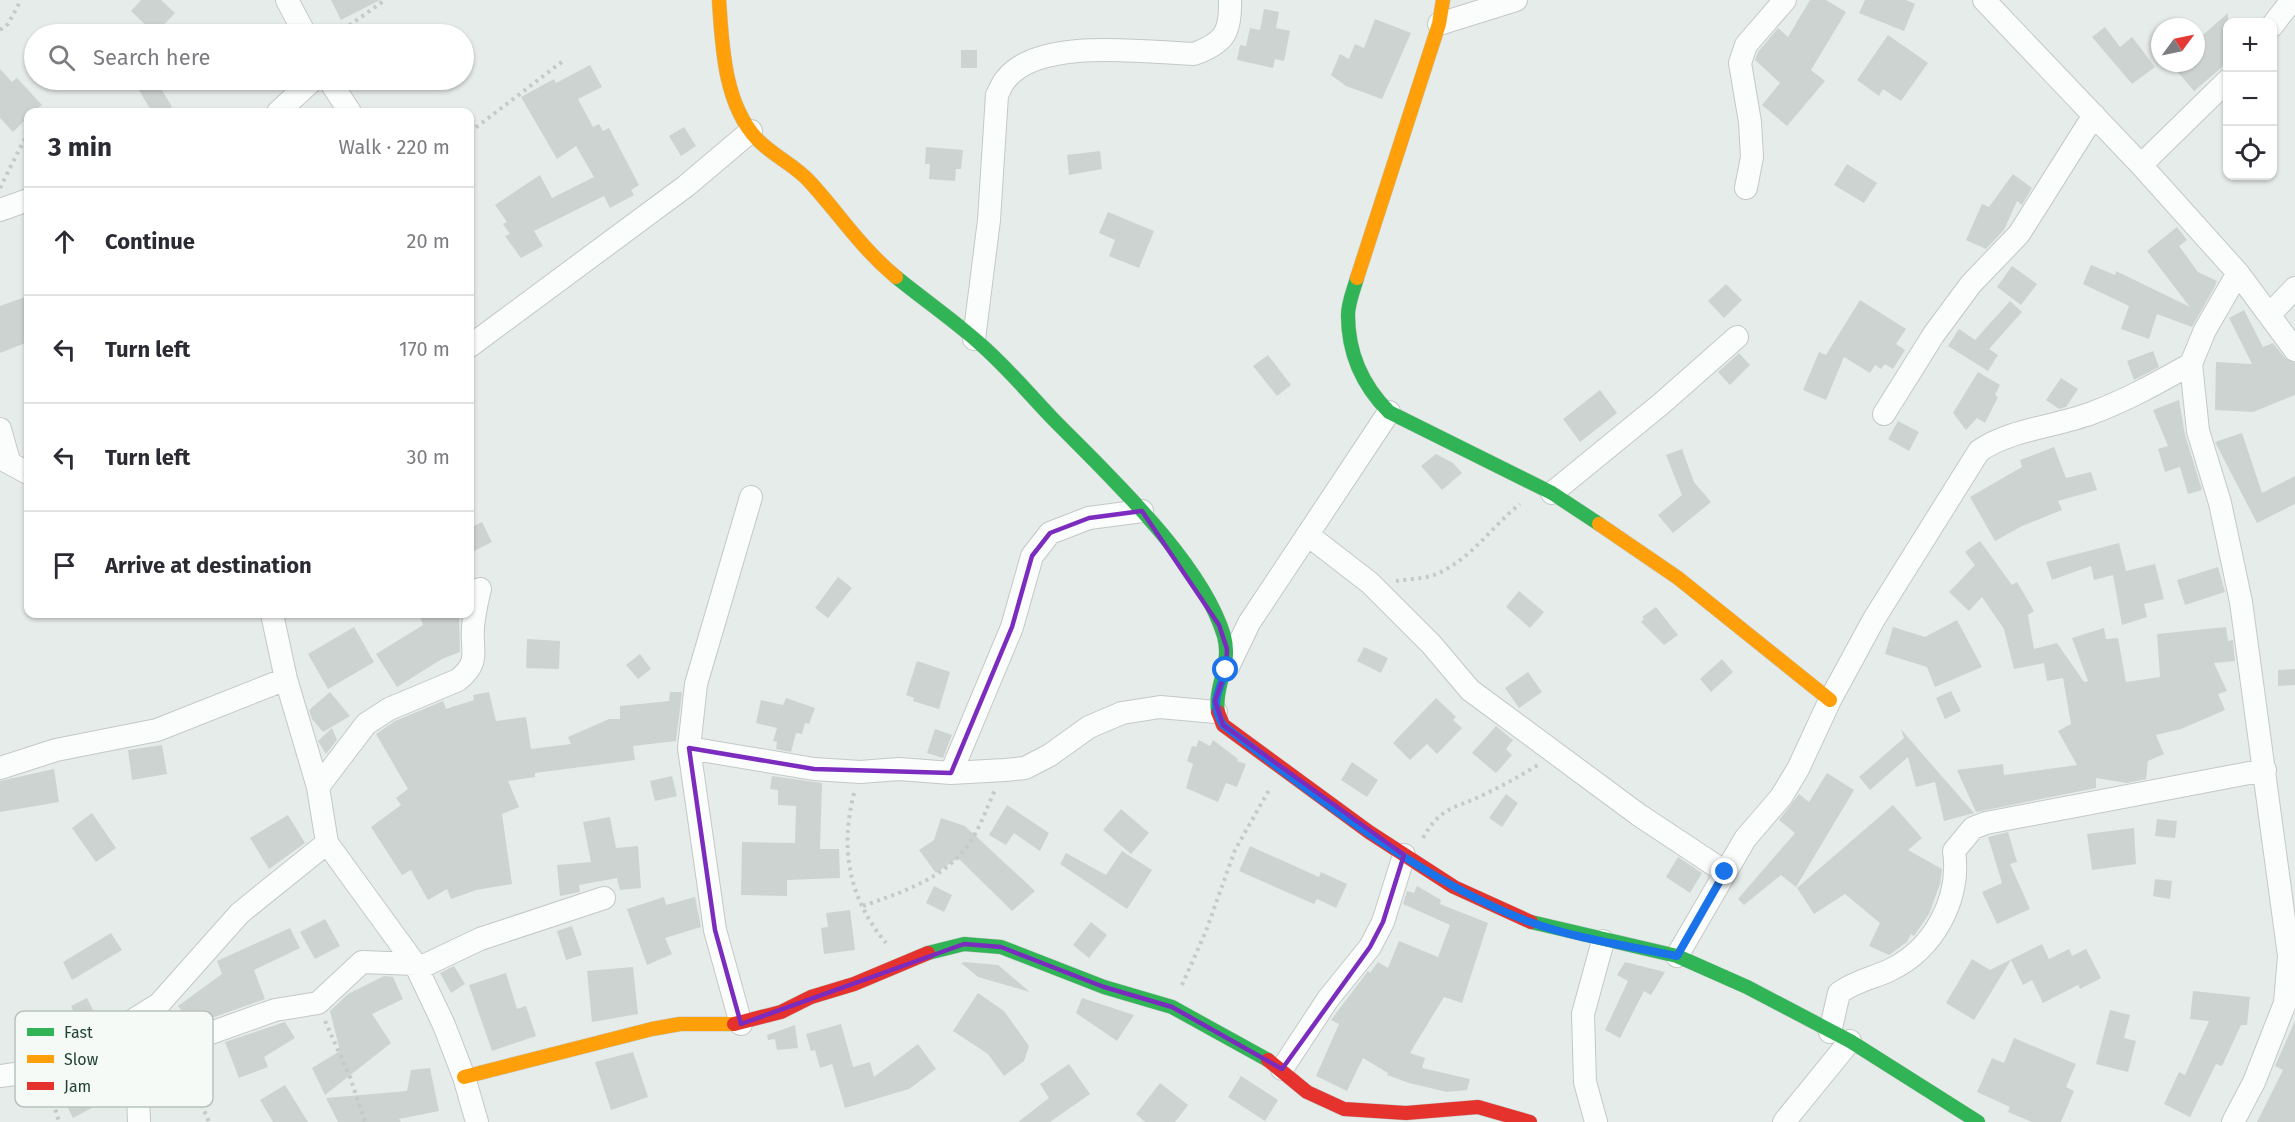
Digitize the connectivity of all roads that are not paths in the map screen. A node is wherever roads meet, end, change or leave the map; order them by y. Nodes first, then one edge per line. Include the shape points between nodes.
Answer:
1 (287, 0) edge
2 (719, 0) edge
3 (1230, 0) edge
4 (1443, 0) edge
5 (1516, 0) edge
6 (1785, 0) edge
7 (1984, 0) edge
8 (2292, 0) edge
9 (2277, 20) edge
10 (300, 24) edge
11 (1439, 24) junction
12 (2223, 85) edge
13 (302, 90) edge
14 (336, 90) edge
15 (282, 108) edge
16 (347, 108) edge
17 (2094, 115) junction
18 (751, 131) junction
19 (2141, 165) junction
20 (1746, 188) dead end
21 (24, 201) edge
22 (0, 210) edge
23 (2238, 273) junction
24 (2295, 288) edge
25 (2269, 315) junction
26 (474, 336) edge
27 (1737, 337) dead end
28 (974, 339) junction
29 (2295, 350) edge
30 (2191, 364) junction
31 (1389, 412) junction
32 (1884, 414) dead end
33 (0, 429) edge
34 (4, 460) edge
35 (24, 471) edge
36 (1546, 491) junction
37 (751, 497) dead end
38 (1142, 511) junction
39 (1308, 535) junction
40 (480, 589) dead end
41 (273, 618) edge
42 (1226, 670) junction
43 (286, 680) junction
44 (1830, 700) junction
45 (1216, 712) junction
46 (689, 748) junction
47 (0, 768) edge
48 (2265, 771) junction
49 (951, 773) junction
50 (318, 787) junction
51 (327, 843) junction
52 (1408, 857) junction
53 (1725, 872) junction
54 (604, 898) dead end
55 (1603, 941) junction
56 (1677, 956) junction
57 (416, 967) junction
58 (2290, 1001) edge
59 (147, 1011) edge
60 (741, 1024) junction
61 (213, 1032) edge
62 (1840, 1037) junction
63 (1282, 1069) junction
64 (15, 1074) edge
65 (0, 1076) edge
66 (465, 1077) junction
67 (138, 1107) edge
68 (1462, 1115) edge
69 (139, 1122) edge
70 (477, 1122) edge
71 (1530, 1122) edge
72 (1596, 1122) edge
73 (1784, 1122) edge
74 (1978, 1122) edge
75 (2233, 1122) edge

1 - 10 street
2 - 18 street via 730,77
3 - 28 street via 1226,36 1214,47 1194,54 1060,52 1038,57 1006,78 997,95 989,220
4 - 11 street
5 - 11 street
6 - 20 street via 1746,45 1740,63 1752,157
7 - 17 street
8 - 9 street
11 - 31 street via 1348,313 1359,373
12 - 19 street
13 - 15 street
14 - 16 street
17 - 19 street
17 - 32 street via 2019,234 1971,284
18 - 26 street via 677,192
18 - 28 street via 806,178 867,252
19 - 23 street
21 - 22 street
23 - 25 street
23 - 30 street via 2205,330
24 - 25 street
25 - 29 street
27 - 36 street via 1661,404
28 - 38 street
30 - 44 street via 2091,414 2001,439 1979,451 1874,619
30 - 48 street via 2198,431 2220,503 2237,581
31 - 36 street
31 - 39 street
33 - 34 street
34 - 35 street
36 - 44 street via 1678,578
37 - 46 street via 696,684
38 - 42 street via 1196,584 1219,625 1227,649
38 - 49 street via 1089,518 1050,533 1032,556 1012,627
39 - 42 street via 1249,623
39 - 53 street via 1370,583 1431,644 1453,673 1504,718
40 - 50 street via 472,629 474,662 467,673 459,680 389,709 366,724
41 - 43 street
42 - 45 street via 1215,701
43 - 47 street via 157,730 56,750
43 - 50 street
44 - 53 street via 1798,769
45 - 49 street via 1160,707 1122,712 1089,727 1025,768
45 - 52 street via 1223,725
46 - 49 street via 814,769
46 - 60 street via 716,930
48 - 58 street via 2289,956
48 - 62 street via 1973,828 1954,851 1955,882 1944,916 1931,939 1890,970 1839,993
50 - 51 street
51 - 57 street
51 - 59 street via 240,913 159,1004
52 - 55 street via 1454,887 1531,922
52 - 63 street via 1370,947 1328,999
53 - 56 street
54 - 57 street via 480,939
55 - 56 street
55 - 72 street via 1582,1014 1585,1082
56 - 62 street via 1747,987
57 - 61 street via 362,962 318,1003 275,1010
57 - 66 street
58 - 75 street
60 - 63 street via 933,951 964,944 1001,947 1104,987 1172,1007
60 - 66 street via 680,1024 651,1029
62 - 73 street
62 - 74 street
63 - 68 street via 1307,1092 1344,1109
64 - 65 street
66 - 70 street
67 - 69 street
68 - 71 street via 1478,1107

